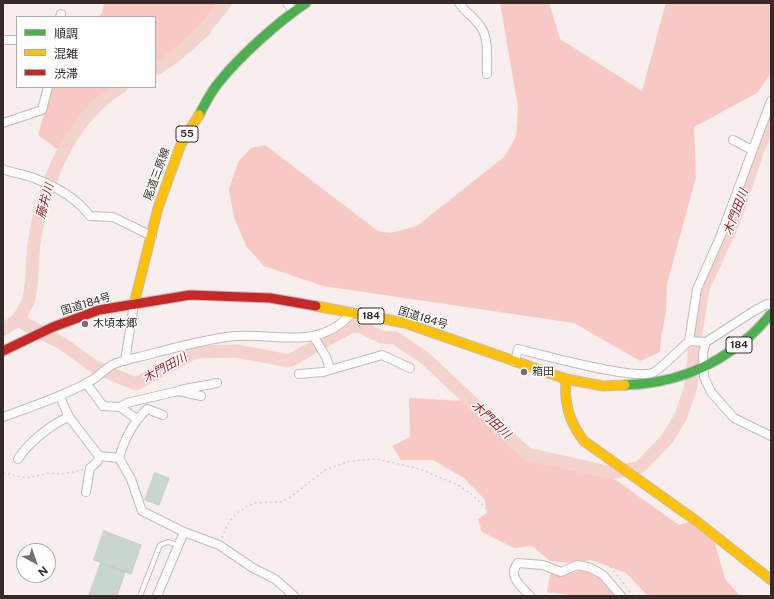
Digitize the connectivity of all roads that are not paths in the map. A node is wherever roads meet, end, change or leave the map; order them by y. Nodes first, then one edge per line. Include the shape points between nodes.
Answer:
1 (287, 3) edge
2 (306, 3) edge
3 (459, 3) edge
4 (294, 11) junction
5 (3, 40) edge
6 (16, 40) edge
7 (487, 74) dead end
8 (48, 88) edge
9 (771, 101) edge
10 (3, 123) edge
11 (733, 140) dead end
12 (752, 150) junction
13 (3, 169) edge
14 (152, 236) junction
15 (134, 304) junction
16 (771, 305) edge
17 (352, 312) junction
18 (771, 314) edge
19 (314, 337) junction
20 (689, 341) junction
21 (706, 342) junction
22 (3, 351) edge
23 (125, 361) junction
24 (515, 362) junction
25 (410, 368) dead end
26 (703, 368) junction
27 (330, 369) junction
28 (299, 374) dead end
29 (566, 379) junction
30 (86, 383) junction
31 (217, 383) dead end
32 (178, 391) junction
33 (201, 396) dead end
34 (60, 397) junction
35 (120, 407) junction
36 (163, 415) dead end
37 (3, 417) edge
38 (69, 417) junction
39 (137, 419) junction
40 (771, 436) edge
41 (99, 456) junction
42 (119, 458) junction
43 (18, 459) dead end
44 (86, 492) dead end
45 (184, 532) junction
46 (179, 545) junction
47 (771, 580) edge
48 (140, 596) edge
49 (157, 596) edge
50 (294, 596) edge
51 (530, 596) edge
52 (621, 596) edge

1 - 4 street
2 - 4 main road, 尾道三原線 / 55
3 - 7 street via 480,26 486,38
4 - 14 main road, 尾道三原線 / 55 via 219,82 180,144 158,208
5 - 6 street
8 - 10 street via 42,110
9 - 12 street
11 - 12 street
12 - 20 street via 721,235 697,290
13 - 14 street via 36,178 80,203 90,216 113,217
14 - 15 main road, 尾道三原線 / 55
15 - 17 main road, 国道184号 / 184 via 190,295 270,298
15 - 22 main road, 国道184号 / 184 via 99,310 53,327
15 - 23 street
16 - 21 street via 767,304 754,311
17 - 19 street via 331,330
17 - 24 main road, 国道184号 / 184 via 405,323
18 - 26 main road, 国道184号 / 184 via 746,340
19 - 23 street via 228,337 184,345
19 - 27 street
20 - 21 street
20 - 24 street via 653,373 638,374 518,349
21 - 26 street
23 - 30 street via 111,366
24 - 29 main road, 国道184号 / 184
25 - 27 street via 382,355
26 - 29 main road, 国道184号 / 184 via 683,376 644,385 603,386
26 - 40 street via 711,392 734,418
27 - 28 street
29 - 47 main road via 565,391 571,423 584,441 736,551
30 - 34 street
30 - 35 street via 103,406
31 - 32 street
32 - 33 street
32 - 35 street
34 - 37 street
34 - 38 street
35 - 39 street
36 - 39 street via 147,409
38 - 41 street
38 - 43 street via 57,421 22,452
39 - 42 street via 125,437
41 - 42 street
41 - 44 street via 90,468
42 - 45 street via 131,478 142,511
45 - 46 street
45 - 50 street via 219,545 253,568 275,579
46 - 48 lane via 168,542 160,545
46 - 49 street
51 - 52 street via 516,581 513,573 518,563 543,565 561,572 577,565 591,568 603,575

